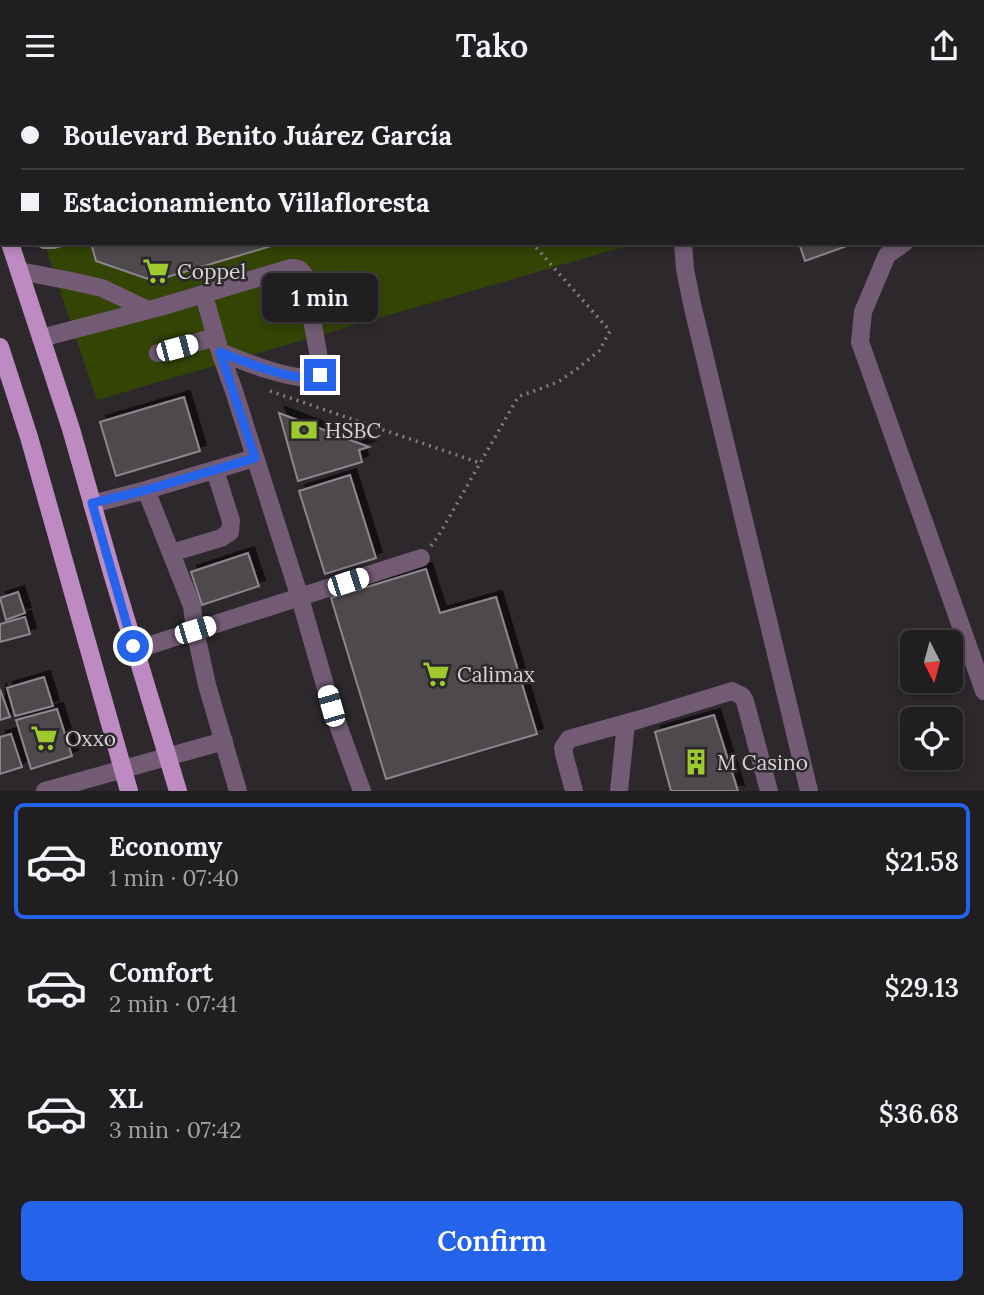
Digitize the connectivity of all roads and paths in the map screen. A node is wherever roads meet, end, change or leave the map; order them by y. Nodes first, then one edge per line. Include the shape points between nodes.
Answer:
1 (11, 245) edge
2 (534, 245) edge
3 (683, 245) edge
4 (901, 245) edge
5 (19, 271) junction
6 (204, 295) junction
7 (148, 310) junction
8 (41, 338) junction
9 (218, 344) junction
10 (1, 353) edge
11 (158, 353) dead end
12 (262, 388) dead end
13 (255, 458) junction
14 (480, 463) junction
15 (215, 470) junction
16 (146, 490) junction
17 (92, 503) junction
18 (171, 553) junction
19 (421, 558) joint
20 (300, 598) junction
21 (195, 630) junction
22 (135, 650) junction
23 (984, 691) edge
24 (625, 723) junction
25 (224, 741) junction
26 (167, 757) junction
27 (123, 770) junction
28 (45, 791) edge
29 (130, 791) edge
30 (178, 791) edge
31 (238, 791) edge
32 (362, 791) edge
33 (574, 791) edge
34 (619, 791) edge
35 (769, 791) edge
36 (809, 791) edge

1 - 5 main road
2 - 14 path via 610,331 599,351 577,369 558,382 518,397
3 - 36 street via 695,317
4 - 23 street via 887,255 863,312 860,342
5 - 7 street via 102,288
5 - 8 main road
6 - 7 street
6 - 9 street
6 - 9 street via 300,269 320,375 315,379 278,373 250,364
7 - 8 street
8 - 17 main road
9 - 11 street
9 - 13 street
10 - 27 main road
12 - 14 path
13 - 15 street
13 - 20 street
14 - 19 path
15 - 16 street
15 - 18 street via 231,521 230,532
16 - 17 street
16 - 18 street
17 - 22 main road
18 - 21 street via 192,606
19 - 20 street
20 - 21 street
20 - 32 street via 331,706
21 - 22 street
21 - 25 street
22 - 26 main road
24 - 33 street via 574,736 565,743
24 - 34 street
24 - 35 street via 727,691 738,692 745,701
25 - 26 street
25 - 31 street
26 - 27 street
26 - 30 main road
27 - 28 street
27 - 29 main road

